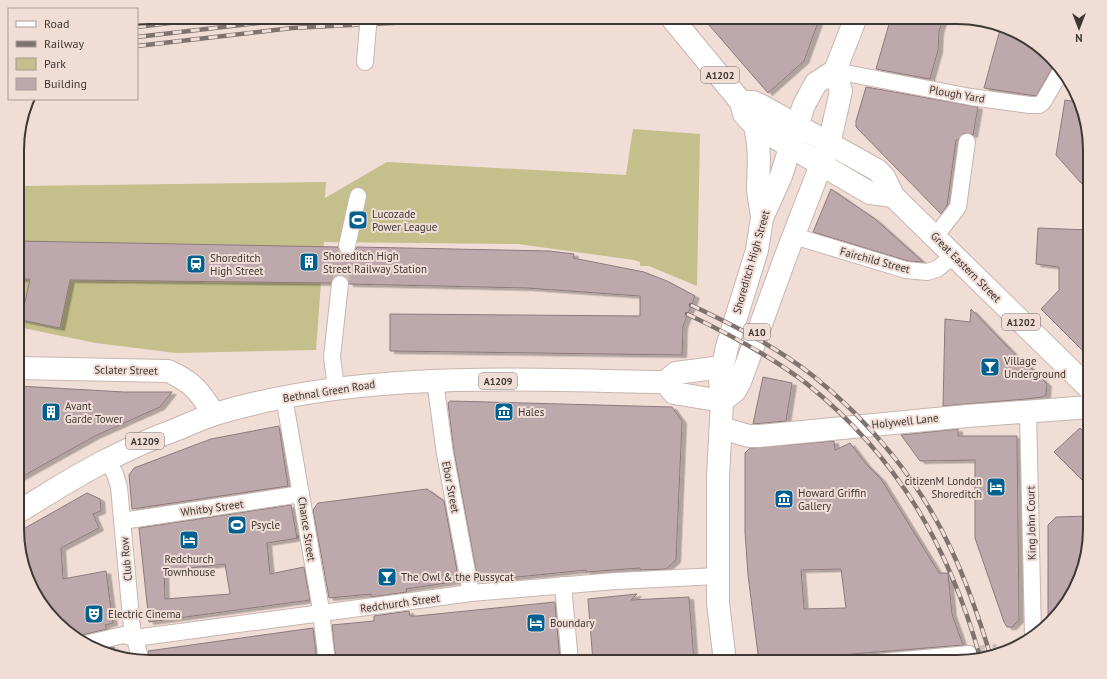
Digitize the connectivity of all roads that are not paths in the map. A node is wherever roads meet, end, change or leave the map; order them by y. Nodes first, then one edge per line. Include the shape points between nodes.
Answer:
1 (368, 24) edge
2 (677, 24) edge
3 (853, 24) edge
4 (365, 62) dead end
5 (835, 71) junction
6 (1057, 78) edge
7 (741, 102) junction
8 (755, 126) junction
9 (797, 126) junction
10 (967, 142) dead end
11 (829, 144) junction
12 (791, 146) junction
13 (821, 166) junction
14 (358, 196) dead end
15 (893, 196) junction
16 (762, 218) junction
17 (794, 236) junction
18 (935, 237) junction
19 (347, 246) tunnel mouth
20 (953, 256) junction
21 (340, 284) tunnel mouth
22 (722, 367) junction
23 (24, 368) edge
24 (435, 381) junction
25 (665, 382) junction
26 (1083, 382) edge
27 (336, 388) junction
28 (284, 397) junction
29 (722, 401) junction
30 (1083, 407) edge
31 (1028, 412) junction
32 (214, 414) junction
33 (721, 428) junction
34 (107, 459) junction
35 (301, 494) junction
36 (24, 508) edge
37 (122, 521) junction
38 (718, 576) junction
39 (563, 585) junction
40 (471, 593) junction
41 (320, 614) junction
42 (1033, 630) edge
43 (135, 638) junction
44 (95, 642) edge
45 (139, 654) edge
46 (969, 654) tunnel mouth
47 (326, 655) edge
48 (569, 655) edge
49 (724, 655) edge
50 (958, 655) edge

1 - 4 street, bridge
2 - 7 main road, A1202
3 - 5 main road
5 - 6 street, Plough Yard via 971,97 1030,105 1039,105 1043,102
5 - 9 main road, Shoreditch High Street / A10 via 816,83 804,105
5 - 11 main road, A10 via 840,91
7 - 8 main road, A1202 via 744,114
7 - 9 main road, A1202 via 753,102
8 - 12 main road, A1202
8 - 16 main road, A1202 via 759,141 758,187
9 - 11 main road, A1202
9 - 12 main road, Shoreditch High Street / A10
10 - 18 street via 958,207
11 - 13 main road, A10
11 - 15 main road, Great Eastern Street / A1202 via 877,170 884,177
12 - 13 main road, A1202
12 - 16 main road, Shoreditch High Street / A10
13 - 15 main road, A1202 via 870,193
13 - 17 main road, A10
14 - 19 street
15 - 18 main road, Great Eastern Street / A1202
16 - 22 main road, Shoreditch High Street / A10 via 757,250
17 - 20 street, Fairchild Street via 906,270 927,272 937,269
17 - 29 main road, A10 via 740,382 735,391
18 - 20 main road, Great Eastern Street / A1202
20 - 26 main road, Great Eastern Street / A1202
21 - 27 street via 332,357
22 - 25 main road via 676,373
22 - 29 main road, Shoreditch High Street / A10
23 - 32 main road, Sclater Street via 168,371 185,378 196,388
24 - 25 main road, Bethnal Green Road / A1209
24 - 27 main road, Bethnal Green Road / A1209 via 389,382
24 - 40 street, Ebor Street via 445,454
25 - 29 main road via 674,393
27 - 28 main road, Bethnal Green Road / A1209
28 - 32 main road, Bethnal Green Road / A1209
28 - 35 street, Chance Street
29 - 33 main road, Shoreditch High Street / A10
30 - 31 main road, Holywell Lane
31 - 33 main road, Holywell Lane via 759,436 749,436
31 - 42 street, King John Court
32 - 34 main road, Bethnal Green Road / A1209
33 - 38 main road, Shoreditch High Street / A10 via 718,477
34 - 36 main road, Bethnal Green Road / A1209
34 - 37 street, Club Row via 119,487
35 - 37 street, Whitby Street
35 - 41 street, Chance Street
37 - 43 street, Club Row
38 - 39 street, Redchurch Street
38 - 49 main road, Shoreditch High Street / A10 via 718,603
39 - 40 street, Redchurch Street
39 - 48 street
40 - 41 street, Redchurch Street
41 - 43 street, Redchurch Street
41 - 47 street, Chance Street
43 - 44 street, Redchurch Street via 123,635
43 - 45 street, Club Row
46 - 50 street

